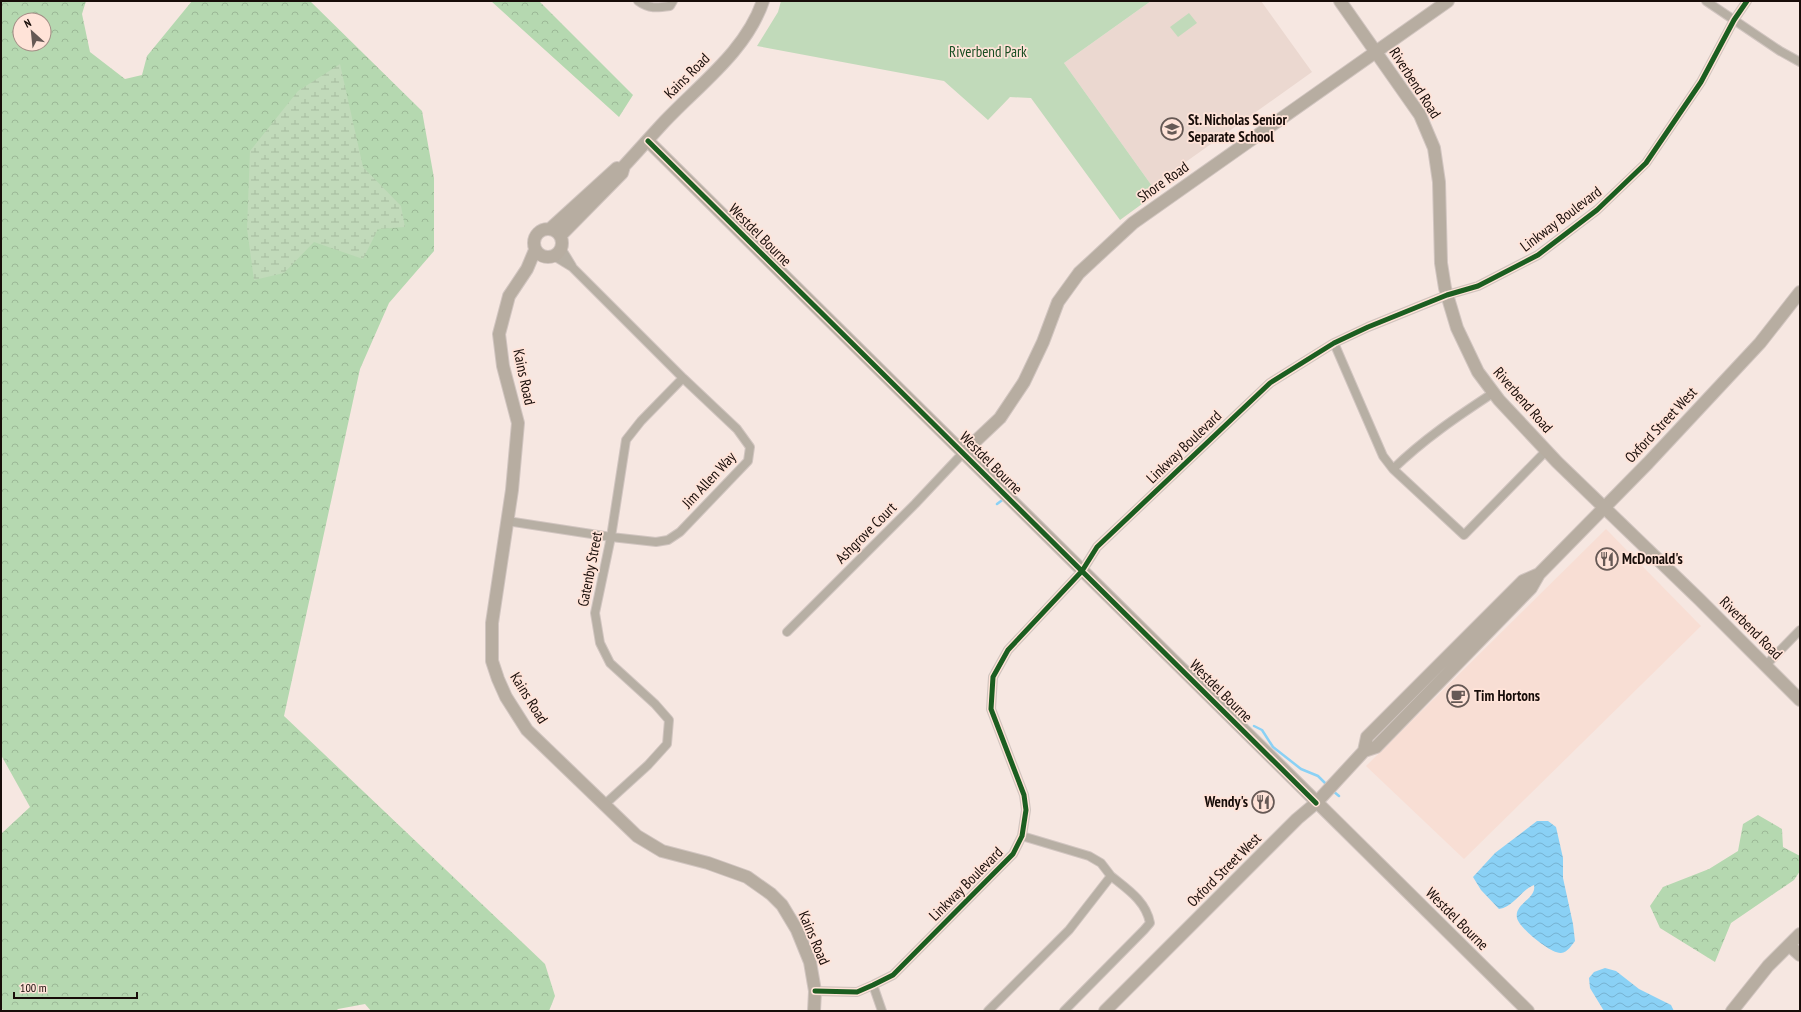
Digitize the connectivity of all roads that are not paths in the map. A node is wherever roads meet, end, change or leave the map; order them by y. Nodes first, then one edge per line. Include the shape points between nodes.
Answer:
1 (638, 1) edge
2 (673, 1) edge
3 (763, 1) edge
4 (1340, 1) edge
5 (1448, 1) edge
6 (1706, 1) edge
7 (1747, 1) edge
8 (1734, 20) junction
9 (1377, 52) junction
10 (1800, 62) edge
11 (648, 141) junction
12 (551, 246) junction
13 (1800, 292) edge
14 (1447, 295) junction
15 (1334, 344) junction
16 (683, 378) junction
17 (1494, 393) junction
18 (1546, 451) junction
19 (963, 453) junction
20 (1393, 469) junction
21 (1605, 507) junction
22 (507, 521) junction
23 (610, 537) junction
24 (1082, 570) junction
25 (1800, 630) edge
26 (787, 632) dead end
27 (1766, 665) junction
28 (1800, 700) edge
29 (1316, 803) junction
30 (604, 805) junction
31 (1022, 836) junction
32 (1111, 876) junction
33 (1800, 934) edge
34 (1789, 945) junction
35 (1800, 956) edge
36 (873, 986) junction
37 (815, 991) junction
38 (814, 1011) edge
39 (882, 1011) edge
40 (988, 1011) edge
41 (1064, 1011) edge
42 (1105, 1011) edge
43 (1528, 1011) edge
44 (1732, 1011) edge

1 - 2 street via 645,6 657,8 670,6
3 - 11 street, Kains Road via 741,43 664,121
4 - 9 street, Riverbend Road
5 - 9 street, Shore Road
6 - 8 street
7 - 8 street, Linkway Boulevard
8 - 10 street
8 - 14 street, Linkway Boulevard via 1701,82 1646,163 1597,210 1538,255 1478,286
9 - 14 street, Riverbend Road via 1425,122 1434,148 1439,182 1441,263
9 - 19 street, Shore Road via 1133,223 1079,273 1058,302 1024,382 1000,418
11 - 12 street, Kains Road via 624,166 615,168
11 - 19 street, Westdel Bourne
12 - 16 street, Jim Allen Way
12 - 22 street, Kains Road via 527,269 509,296 500,334 503,366 518,423
13 - 21 street, Oxford Street West via 1760,343
14 - 15 street, Linkway Boulevard via 1368,327
14 - 17 street, Riverbend Road via 1465,348 1478,372
15 - 20 street via 1383,456
15 - 24 street, Linkway Boulevard via 1270,383 1097,547
16 - 23 street, Gatenby Street via 626,440
16 - 23 street, Jim Allen Way via 737,429 750,447 748,461 680,532 668,540 656,542
17 - 18 street, Riverbend Road
17 - 20 street via 1415,447
18 - 20 street via 1464,535
18 - 21 street, Riverbend Road
19 - 24 street, Westdel Bourne
19 - 26 street, Ashgrove Court
21 - 27 street, Riverbend Road
21 - 29 street, Oxford Street West via 1539,574 1523,581 1367,737 1364,750
22 - 23 street, Jim Allen Way
22 - 30 street, Kains Road via 492,623 492,661 498,679 527,730
23 - 30 street, Gatenby Street via 595,613 600,643 610,663 669,720 667,744
24 - 29 street, Westdel Bourne
24 - 31 street, Linkway Boulevard via 1008,650 993,677 991,709 1024,795 1026,810
25 - 27 street
27 - 28 street, Riverbend Road
29 - 42 street, Oxford Street West
29 - 43 street, Westdel Bourne
30 - 37 street, Kains Road via 637,836 662,851 747,877 770,894 782,905 797,930 810,962
31 - 32 street via 1089,856 1102,863
31 - 36 street, Linkway Boulevard via 1013,854 893,974
32 - 40 street via 1069,930
32 - 41 street via 1144,906 1150,923
33 - 34 street
34 - 35 street
34 - 44 street via 1768,966
36 - 37 street, Linkway Boulevard via 857,992
36 - 39 street
37 - 38 street, Kains Road

